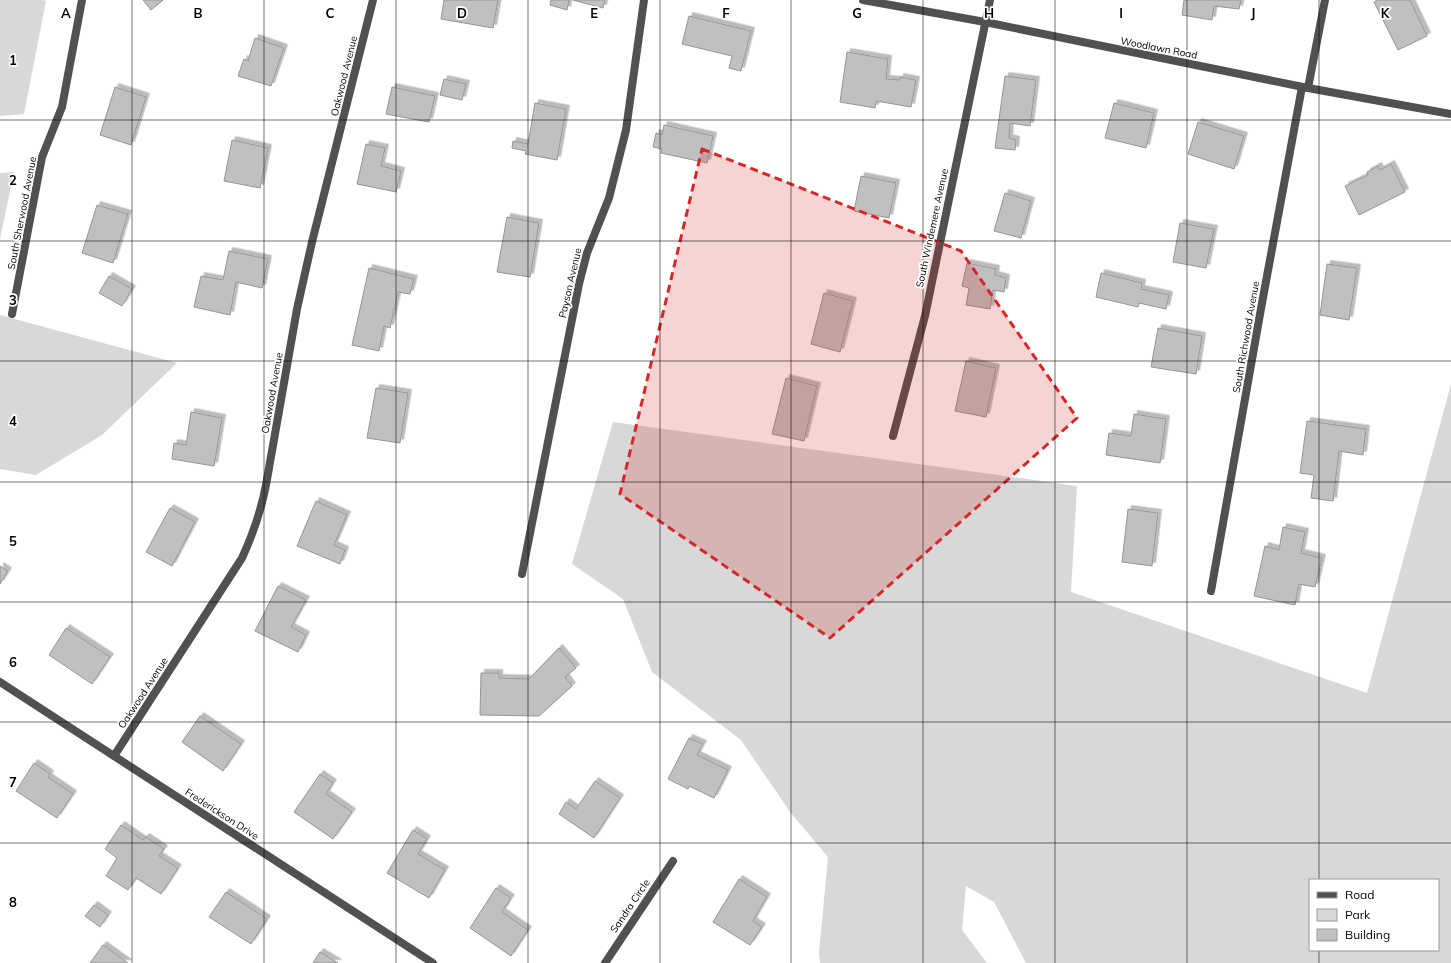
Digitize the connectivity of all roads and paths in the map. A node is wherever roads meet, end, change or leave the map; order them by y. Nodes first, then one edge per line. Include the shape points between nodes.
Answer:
1 (82, 0) edge
2 (373, 0) edge
3 (644, 0) edge
4 (863, 0) edge
5 (990, 0) edge
6 (1324, 0) edge
7 (985, 22) junction
8 (1305, 88) junction
9 (1451, 114) edge
10 (12, 314) dead end
11 (893, 436) dead end
12 (522, 574) dead end
13 (1211, 591) dead end
14 (0, 682) edge
15 (114, 756) junction
16 (673, 861) dead end
17 (433, 963) edge
18 (605, 963) edge

1 - 10 street, South Sherwood Avenue via 62,107 42,157
2 - 15 street, Oakwood Avenue via 297,309 266,485 252,535 242,558
3 - 12 street, Payson Avenue via 626,130 609,198 587,252 578,284
4 - 7 street, Woodlawn Road
5 - 7 street, South Windemere Avenue
6 - 8 street, South Richwood Avenue
7 - 8 street, Woodlawn Road
7 - 11 street, South Windemere Avenue via 925,316
8 - 9 street, Woodlawn Road
8 - 13 street, South Richwood Avenue via 1262,303
14 - 15 street, Frederickson Drive
15 - 17 street, Frederickson Drive
16 - 18 street, Sandra Circle

